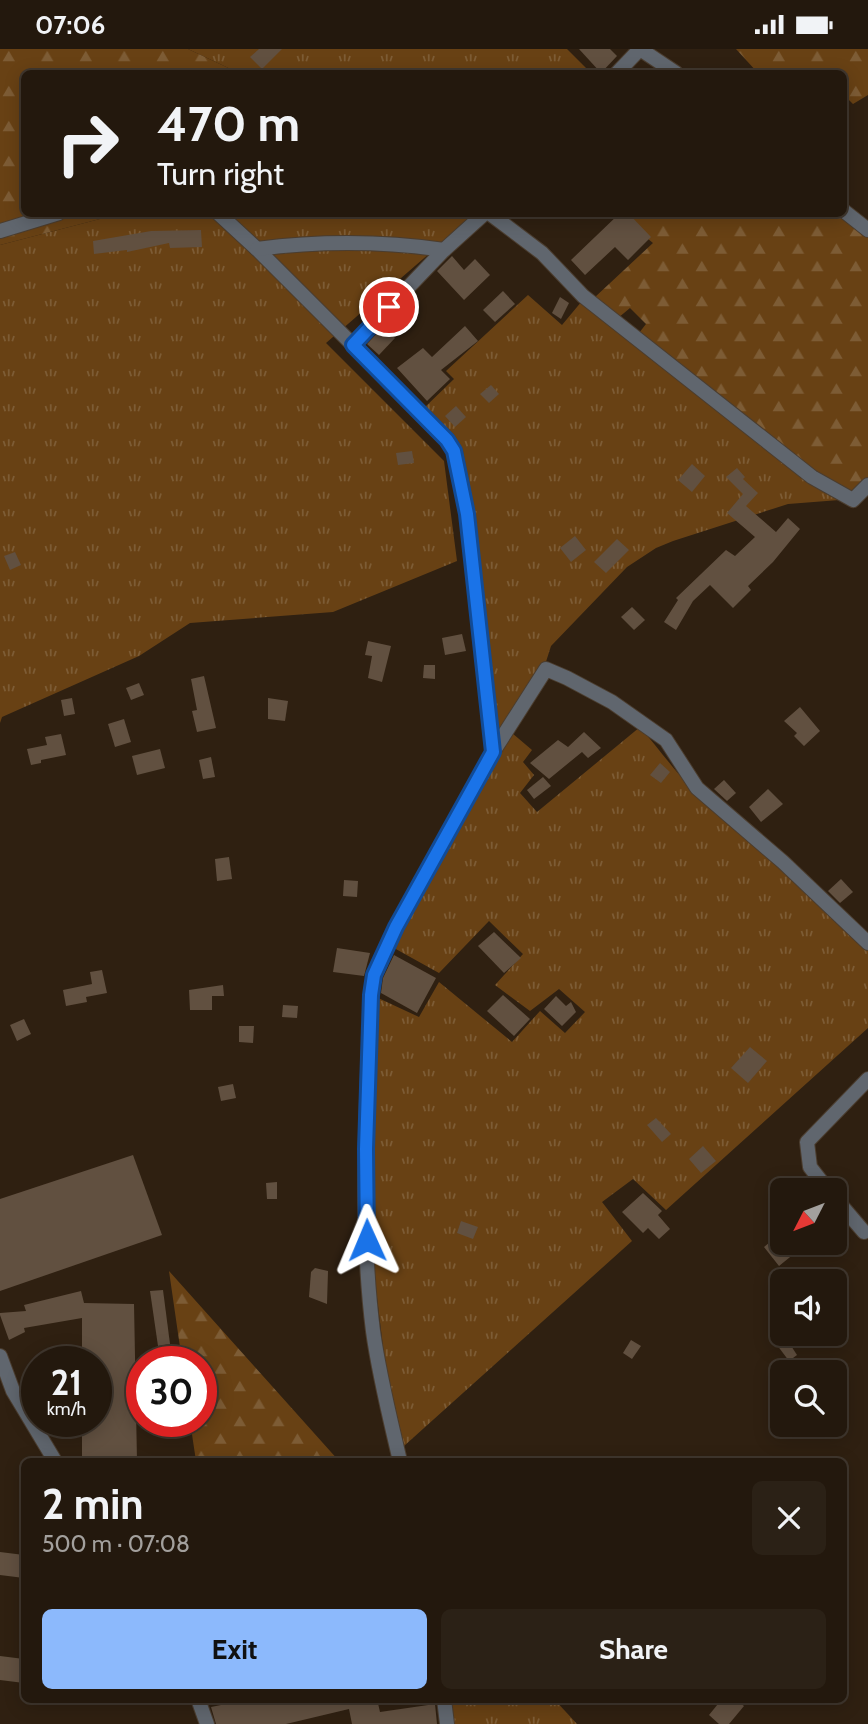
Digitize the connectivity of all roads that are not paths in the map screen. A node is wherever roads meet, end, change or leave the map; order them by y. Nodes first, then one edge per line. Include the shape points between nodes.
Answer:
1 (620, 70) edge
2 (672, 70) edge
3 (847, 213) edge
4 (46, 217) edge
5 (222, 217) edge
6 (482, 217) edge
7 (492, 217) edge
8 (868, 230) edge
9 (0, 231) edge
10 (257, 249) junction
11 (444, 250) junction
12 (353, 345) junction
13 (868, 485) edge
14 (493, 752) junction
15 (868, 943) edge
16 (868, 1079) edge
17 (819, 1178) edge
18 (847, 1212) edge
19 (864, 1232) dead end
20 (0, 1356) edge
21 (53, 1458) edge
22 (399, 1458) edge
23 (199, 1703) edge
24 (444, 1703) edge
25 (207, 1724) edge
26 (447, 1724) edge

1 - 2 street via 640,49
3 - 8 street
4 - 9 street
5 - 10 street
6 - 11 street
7 - 13 street via 542,253 591,303 812,477 853,500
10 - 11 street via 398,243
10 - 12 street
11 - 12 street
12 - 14 street via 454,451 467,514
14 - 15 street via 546,669 567,678 612,702 666,740 696,788
14 - 22 street via 396,927 374,975 371,995 366,1149 369,1284 373,1332
16 - 17 street via 807,1142 810,1167
18 - 19 street
20 - 21 street via 13,1391
23 - 25 street
24 - 26 street

